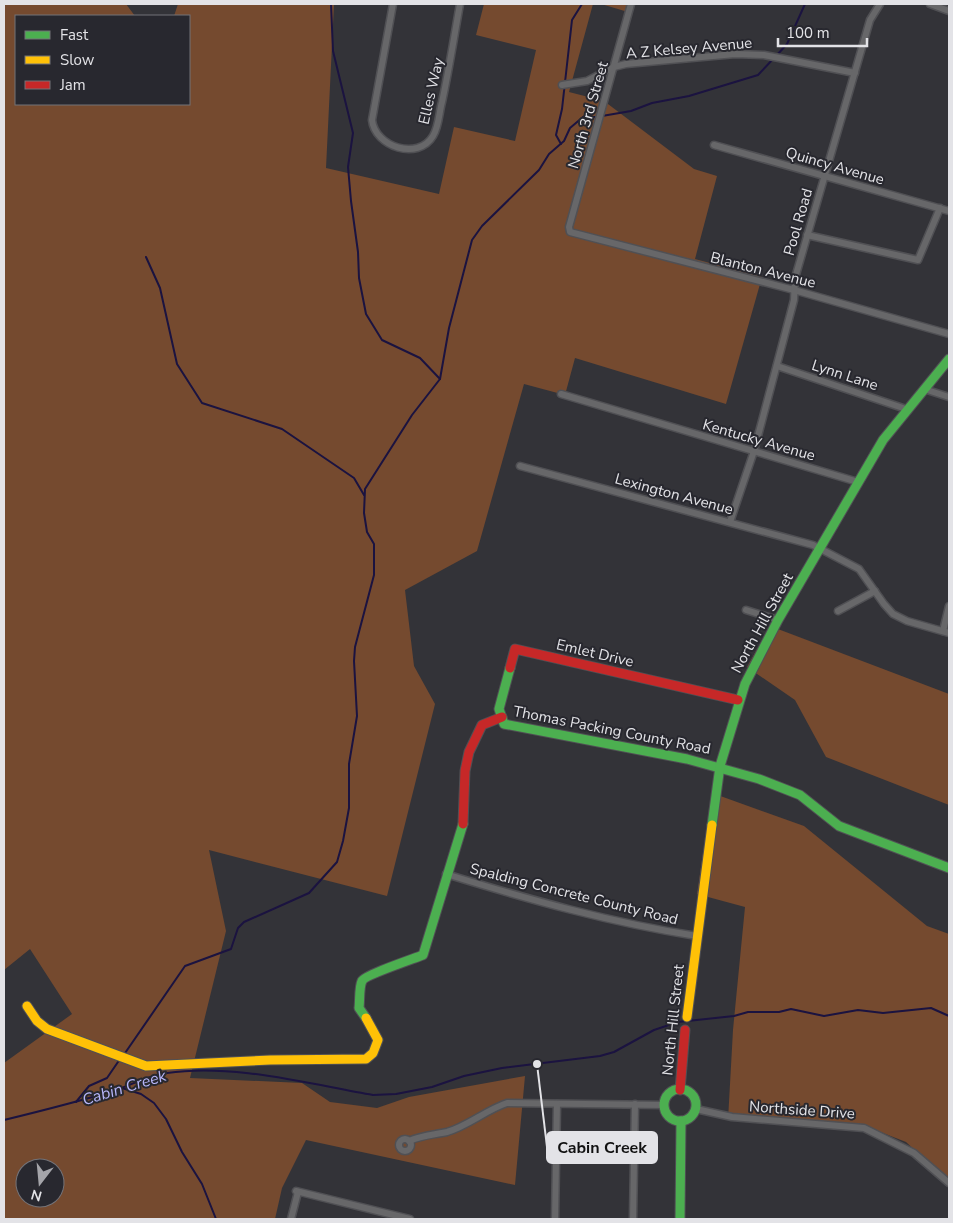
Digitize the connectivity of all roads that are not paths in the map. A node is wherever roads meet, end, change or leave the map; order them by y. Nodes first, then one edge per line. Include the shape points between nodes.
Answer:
1 (393, 4) edge
2 (460, 4) edge
3 (631, 4) edge
4 (880, 4) edge
5 (930, 4) edge
6 (949, 11) edge
7 (614, 67) junction
8 (855, 73) junction
9 (562, 85) dead end
10 (714, 145) dead end
11 (825, 177) junction
12 (940, 208) junction
13 (949, 211) edge
14 (570, 232) joint
15 (807, 235) junction
16 (794, 290) junction
17 (949, 334) edge
18 (949, 359) edge
19 (776, 366) junction
20 (924, 388) junction
21 (561, 394) dead end
22 (949, 397) edge
23 (906, 409) junction
24 (754, 451) junction
25 (520, 466) dead end
26 (858, 482) junction
27 (730, 522) junction
28 (820, 548) junction
29 (876, 591) junction
30 (949, 606) edge
31 (746, 610) dead end
32 (838, 611) dead end
33 (778, 620) junction
34 (946, 632) edge
35 (738, 700) junction
36 (502, 717) junction
37 (720, 766) junction
38 (949, 868) edge
39 (446, 874) junction
40 (697, 936) junction
41 (27, 1006) dead end
42 (687, 1017) joint
43 (685, 1030) joint
44 (680, 1090) junction
45 (557, 1104) junction
46 (634, 1104) junction
47 (664, 1105) junction
48 (696, 1109) junction
49 (681, 1122) junction
50 (409, 1141) dead end
51 (949, 1183) edge
52 (291, 1219) edge
53 (410, 1219) edge
54 (555, 1219) edge
55 (632, 1219) edge
56 (680, 1219) edge

1 - 2 street, Elles Way via 372,120 380,138 405,149 426,145 436,130
3 - 7 street, North 3rd Street
4 - 8 street, Pool Road via 870,20
5 - 6 street
7 - 8 street, A Z Kelsey Avenue via 735,54 783,58
7 - 9 street via 588,81
7 - 14 street, North 3rd Street
8 - 11 street, Pool Road
10 - 11 street, Quincy Avenue
11 - 12 street, Quincy Avenue
11 - 15 street, Pool Road
12 - 13 street, Quincy Avenue
12 - 15 street via 918,260
14 - 16 street, Blanton Avenue
15 - 16 street, Pool Road
16 - 17 street, Blanton Avenue
16 - 19 street, Pool Road
18 - 20 street, North Hill Street
19 - 23 street, Lynn Lane
19 - 24 street, Pool Road
20 - 22 street
20 - 23 street, North Hill Street
21 - 24 street, Kentucky Avenue
23 - 26 street, North Hill Street
24 - 26 street, Kentucky Avenue
24 - 27 street, Pool Road
25 - 27 street, Lexington Avenue
26 - 28 street, North Hill Street
27 - 28 street, Lexington Avenue
28 - 29 street, Lexington Avenue via 859,569
28 - 33 street, North Hill Street
29 - 32 street
29 - 34 street, Lexington Avenue via 893,614
30 - 34 street
31 - 33 street
33 - 35 street, North Hill Street via 756,658
35 - 36 street, Emlet Drive via 515,649 499,709
35 - 37 street, North Hill Street
36 - 37 street, Thomas Packing County Road via 504,724 534,732
36 - 39 street via 482,725 469,752 465,771 465,818
37 - 38 street via 794,792 811,803 826,820 839,826
37 - 40 street, North Hill Street
39 - 40 street, Spalding Concrete County Road via 658,930
39 - 41 street via 423,955 368,975 362,982 359,1008 375,1030 378,1046 366,1059 137,1064 47,1029
40 - 42 street, North Hill Street
42 - 43 street, North Hill Street
43 - 44 street, North Hill Street
44 - 47 street via 671,1092
44 - 48 street via 693,1095
45 - 46 street
45 - 50 street via 507,1103 447,1132 430,1133
45 - 54 street
46 - 47 street
46 - 55 street
47 - 49 street via 667,1115
48 - 49 street via 691,1118
48 - 51 street, Northside Drive via 732,1117 864,1128 914,1153
49 - 56 street
52 - 53 street via 297,1192

